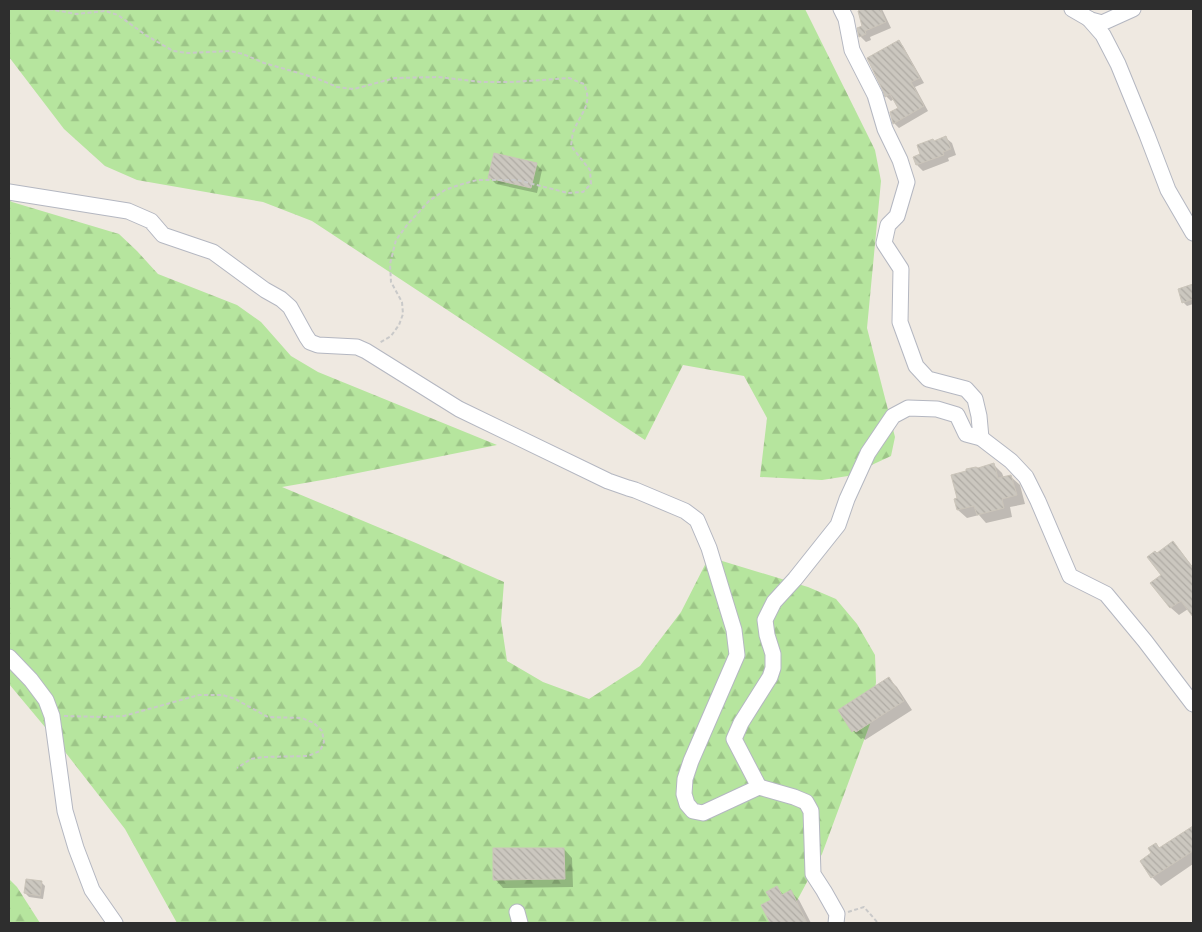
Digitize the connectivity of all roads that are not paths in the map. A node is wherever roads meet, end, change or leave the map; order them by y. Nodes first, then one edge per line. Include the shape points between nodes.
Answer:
1 (841, 9) edge
2 (1072, 9) edge
3 (1133, 9) edge
4 (1092, 16) edge
5 (9, 192) edge
6 (1193, 233) edge
7 (981, 438) junction
8 (9, 657) edge
9 (1193, 704) edge
10 (759, 787) junction
11 (836, 919) edge
12 (115, 923) edge

1 - 7 street via 852,50 875,95 907,182 897,216 888,225 884,243 901,269 900,322 916,366 928,379 966,388 975,399
2 - 4 street
3 - 4 street via 1102,22
4 - 6 street via 1118,64 1168,190
5 - 10 street via 128,210 151,221 163,235 212,252 281,300 290,307 310,342 357,347 366,351 459,409 608,481 685,511 696,520 709,548 732,621 737,655 691,761 684,794 693,811 704,812
7 - 9 street via 1026,477 1070,576 1106,594
7 - 10 street via 966,434 958,415 937,408 908,408 893,416 868,453 838,525 774,602 765,620 773,668 734,739
8 - 12 street via 46,700 53,721 65,811 76,848 92,890
10 - 11 street via 806,802 811,811 813,874

